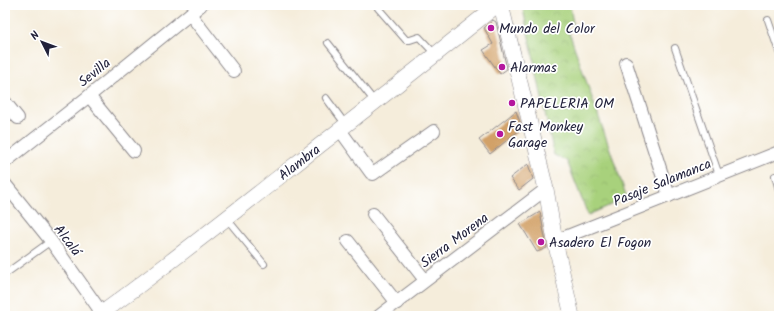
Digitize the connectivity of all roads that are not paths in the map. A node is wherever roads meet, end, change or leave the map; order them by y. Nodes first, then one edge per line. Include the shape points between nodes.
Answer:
1 (202, 5) edge
2 (497, 5) edge
3 (501, 5) edge
4 (378, 8) dead end
5 (190, 14) junction
6 (768, 20) dead end
7 (328, 43) dead end
8 (675, 48) dead end
9 (779, 52) edge
10 (436, 55) junction
11 (626, 63) dead end
12 (234, 71) dead end
13 (89, 96) junction
14 (326, 98) dead end
15 (5, 102) edge
16 (375, 102) junction
17 (18, 118) dead end
18 (343, 127) junction
19 (434, 131) dead end
20 (134, 151) dead end
21 (779, 152) edge
22 (5, 162) edge
23 (719, 175) junction
24 (775, 176) dead end
25 (5, 184) edge
26 (546, 189) junction
27 (779, 190) edge
28 (669, 196) junction
29 (373, 214) dead end
30 (226, 218) junction
31 (348, 240) dead end
32 (51, 241) junction
33 (555, 241) junction
34 (264, 264) dead end
35 (5, 274) edge
36 (425, 280) junction
37 (397, 303) junction
38 (102, 315) edge
39 (379, 316) edge
40 (572, 316) edge

1 - 5 street, Sevilla
2 - 10 street, Alambra
3 - 26 street
4 - 10 lane via 406,40 421,38
5 - 12 street
5 - 13 street, Sevilla
6 - 9 lane
7 - 16 lane
8 - 23 lane
10 - 16 street, Alambra
11 - 28 street
13 - 20 street
13 - 22 street, Sevilla
14 - 18 lane
15 - 17 street
16 - 18 street, Alambra
18 - 19 street via 373,174
18 - 30 street, Alambra
21 - 23 street, Pasaje Salamanca
23 - 28 street, Pasaje Salamanca
24 - 27 lane
25 - 32 street, Alcalá
26 - 33 street
26 - 36 street, Sierra Morena
28 - 33 street, Pasaje Salamanca
29 - 36 street
30 - 34 lane
30 - 38 street, Alambra
31 - 37 street
32 - 35 lane
32 - 38 street, Alcalá
33 - 40 street
36 - 37 street, Sierra Morena
37 - 39 street, Sierra Morena

